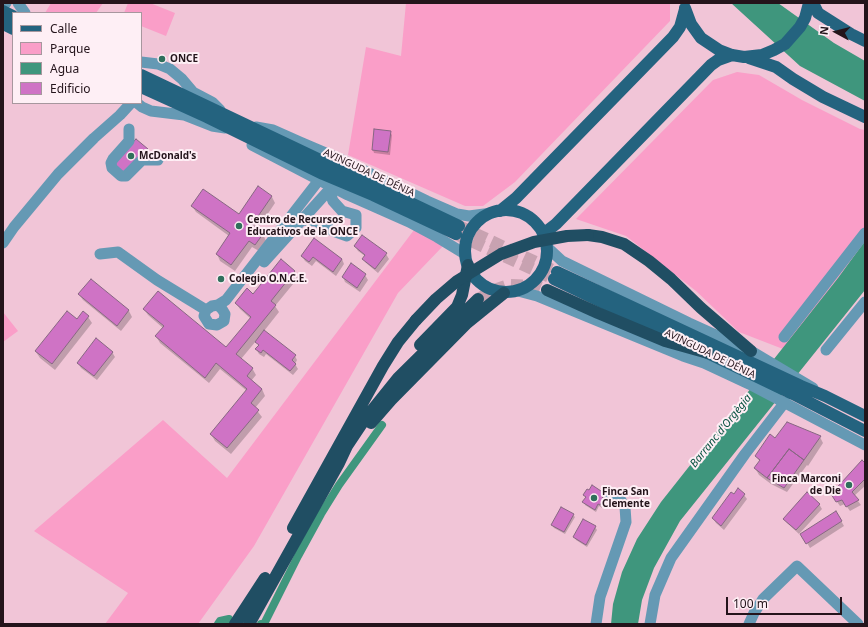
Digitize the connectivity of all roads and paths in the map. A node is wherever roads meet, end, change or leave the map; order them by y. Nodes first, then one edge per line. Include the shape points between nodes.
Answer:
1 (6, 3) edge
2 (18, 3) edge
3 (3, 4) edge
4 (810, 4) edge
5 (684, 6) edge
6 (3, 11) edge
7 (24, 12) edge
8 (12, 16) edge
9 (865, 41) edge
10 (732, 55) junction
11 (744, 57) junction
12 (142, 62) edge
13 (158, 64) junction
14 (174, 72) junction
15 (142, 74) edge
16 (142, 76) edge
17 (142, 87) edge
18 (173, 96) junction
19 (130, 104) edge
20 (138, 104) edge
21 (157, 112) junction
22 (228, 116) junction
23 (865, 117) edge
24 (129, 129) dead end
25 (239, 129) junction
26 (158, 160) dead end
27 (319, 180) junction
28 (331, 189) junction
29 (496, 212) junction
30 (302, 220) junction
31 (458, 230) tunnel mouth
32 (865, 233) edge
33 (543, 234) junction
34 (3, 243) edge
35 (547, 247) junction
36 (100, 254) dead end
37 (467, 260) junction
38 (548, 290) tunnel mouth
39 (518, 291) junction
40 (504, 293) junction
41 (478, 300) tunnel mouth
42 (865, 302) edge
43 (220, 307) junction
44 (206, 310) junction
45 (784, 337) dead end
46 (751, 350) junction
47 (826, 350) dead end
48 (708, 353) junction
49 (759, 372) junction
50 (796, 391) junction
51 (865, 416) edge
52 (831, 426) junction
53 (865, 431) edge
54 (865, 438) edge
55 (865, 445) edge
56 (335, 461) junction
57 (610, 497) dead end
58 (265, 578) junction
59 (235, 624) edge
60 (242, 624) edge
61 (249, 624) edge
62 (596, 624) edge
63 (650, 624) edge
64 (749, 624) edge
65 (858, 624) edge

1 - 3 street
2 - 7 street
4 - 9 main road via 818,13
4 - 11 main road via 805,18 785,44 762,55
5 - 10 main road via 691,24 701,38
5 - 29 main road via 680,27 673,37 516,198
6 - 8 main road
10 - 11 main road
10 - 33 main road via 711,65 556,224
11 - 23 main road via 776,67 822,97
12 - 13 street, AVINGUDA DE DÉNIA
13 - 14 street, AVINGUDA DE DÉNIA
13 - 15 street, AVINGUDA DE DÉNIA via 150,66
14 - 18 street via 177,81
14 - 22 street, AVINGUDA DE DÉNIA via 194,92 212,102
16 - 18 main road, AVINGUDA DE DÉNIA
17 - 18 main road, AVINGUDA DE DÉNIA
18 - 21 street via 166,107
18 - 22 main road, AVINGUDA DE DÉNIA
18 - 25 main road, AVINGUDA DE DÉNIA
19 - 34 street via 58,174
20 - 21 street, AVINGUDA DE DÉNIA
21 - 25 street, AVINGUDA DE DÉNIA via 184,115 212,126
22 - 25 main road, AVINGUDA DE DÉNIA
24 - 26 street via 129,141 113,159 112,168 126,176 142,160
25 - 27 street, AVINGUDA DE DÉNIA via 248,143
25 - 29 street, AVINGUDA DE DÉNIA via 273,130 457,214 469,216
25 - 31 main road, AVINGUDA DE DÉNIA
27 - 28 street, AVINGUDA DE DÉNIA
27 - 43 street
28 - 30 street
28 - 30 street via 333,202 342,211 356,215 356,228 347,236 316,220
28 - 37 street, AVINGUDA DE DÉNIA via 409,222 437,237
29 - 33 main road via 518,212 533,220
29 - 37 main road via 480,220 470,233 467,240
30 - 43 street
32 - 45 street
33 - 35 main road
35 - 39 main road via 544,268 538,278
35 - 46 street, AVINGUDA DE DÉNIA via 562,261
36 - 44 street via 118,252
37 - 40 main road via 472,274 482,284
37 - 56 highway via 462,295 457,307 376,393
38 - 48 highway via 665,341
39 - 40 main road
39 - 49 street, AVINGUDA DE DÉNIA via 540,297 683,356 704,363
40 - 56 highway via 467,323
41 - 56 highway via 382,396
42 - 47 street
43 - 44 street via 212,306
43 - 44 street via 225,314 224,321 218,325 209,324 204,316
46 - 49 street, AVINGUDA DE DÉNIA
46 - 56 highway, bridge via 701,308 671,278 624,244 588,235 534,242 501,254 457,281 416,320 383,366
48 - 49 main road, AVINGUDA DE DÉNIA
48 - 49 main road, AVINGUDA DE DÉNIA via 555,276
49 - 50 main road, AVINGUDA DE DÉNIA
49 - 50 street, AVINGUDA DE DÉNIA
50 - 51 main road, AVINGUDA DE DÉNIA via 825,396
50 - 52 street, AVINGUDA DE DÉNIA
50 - 53 main road, AVINGUDA DE DÉNIA
50 - 63 street via 745,454 671,558 655,595
52 - 54 street, AVINGUDA DE DÉNIA
52 - 55 street, AVINGUDA DE DÉNIA
56 - 58 highway
56 - 61 highway
57 - 62 street via 620,499 625,507 626,522 600,597
58 - 59 highway
58 - 60 highway
64 - 65 street via 764,599 798,566

